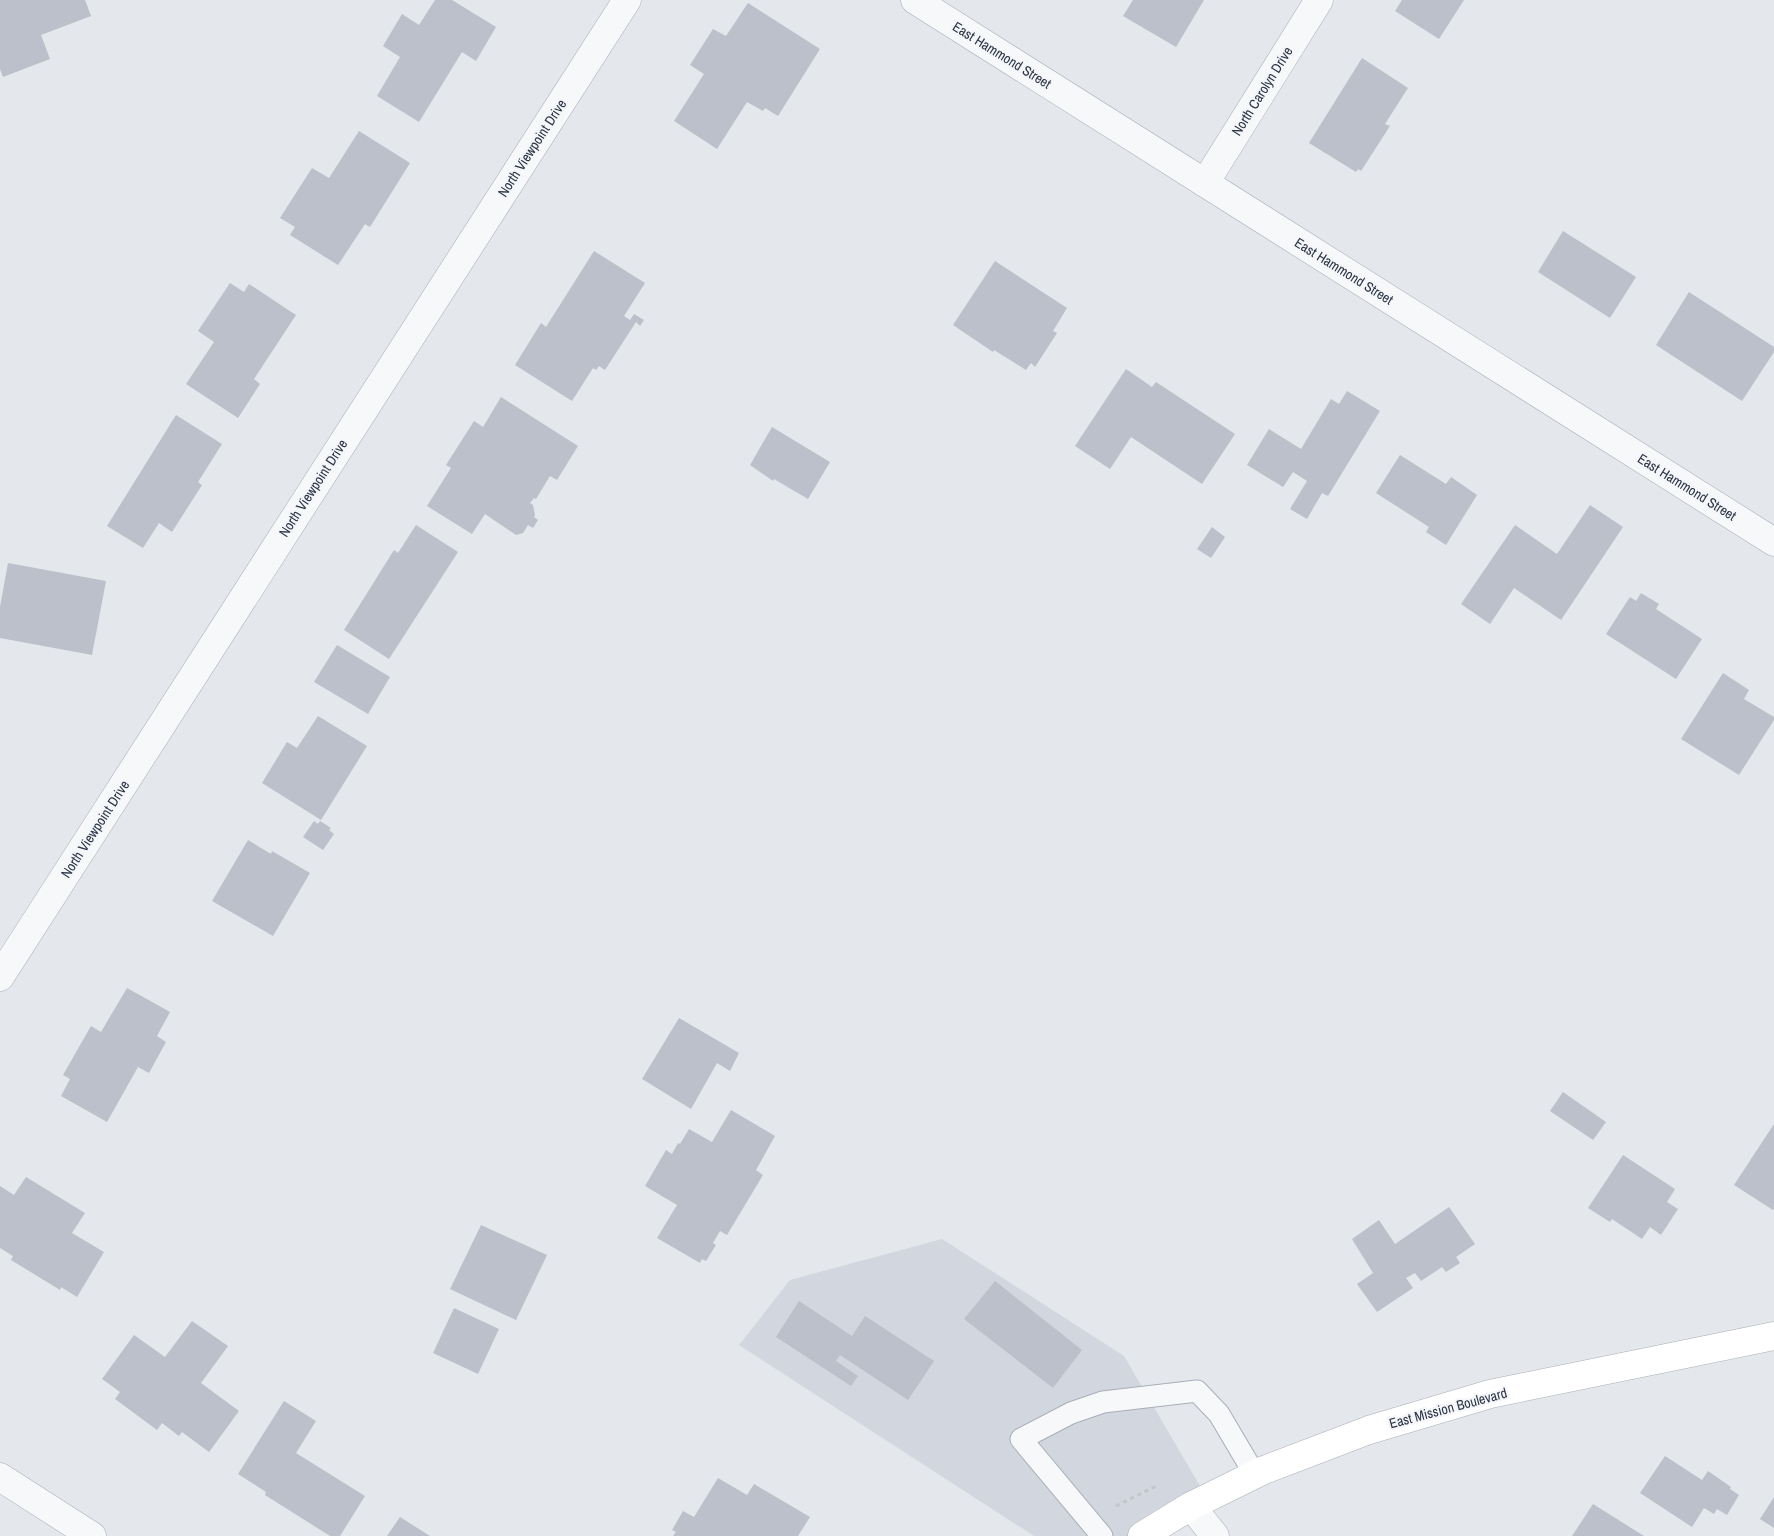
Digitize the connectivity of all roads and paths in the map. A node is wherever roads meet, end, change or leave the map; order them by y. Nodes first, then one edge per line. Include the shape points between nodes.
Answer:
1 (627, 0) edge
2 (915, 0) edge
3 (1319, 0) edge
4 (1205, 183) junction
5 (1774, 542) edge
6 (0, 977) edge
7 (1774, 1336) edge
8 (1255, 1475) junction
9 (0, 1476) edge
10 (1191, 1506) junction
11 (92, 1536) edge
12 (1102, 1536) edge
13 (1142, 1536) edge
14 (1215, 1536) edge

1 - 6 street, North Viewpoint Drive
2 - 4 street, East Hammond Street
3 - 4 street, North Carolyn Drive
4 - 5 street, East Hammond Street
7 - 8 main road, East Mission Boulevard via 1490,1394 1369,1430
8 - 10 main road, East Mission Boulevard
8 - 12 lane via 1219,1414 1197,1391 1103,1402 1071,1413 1020,1440
9 - 11 street
10 - 13 main road, East Mission Boulevard
10 - 14 street

